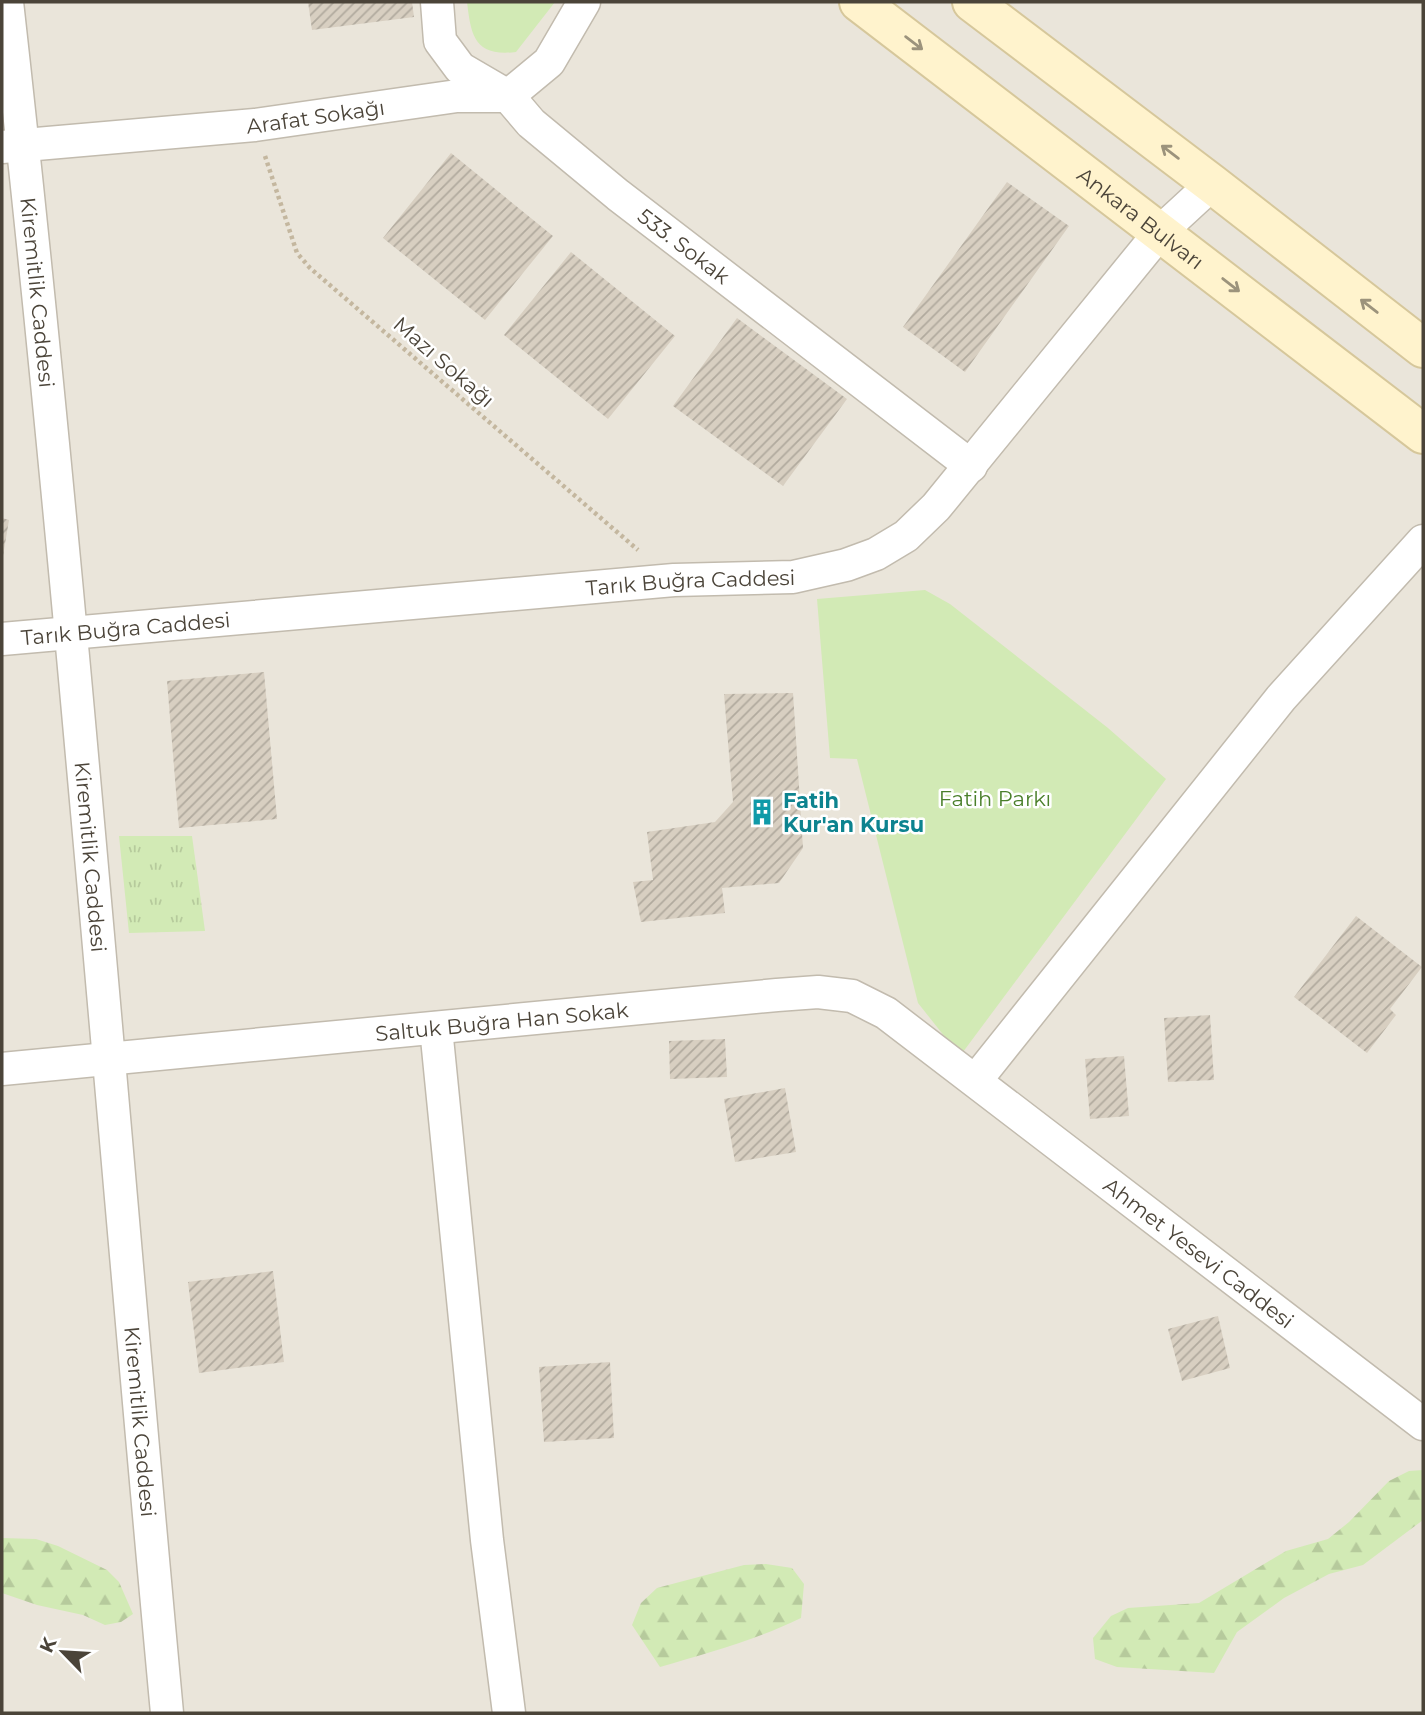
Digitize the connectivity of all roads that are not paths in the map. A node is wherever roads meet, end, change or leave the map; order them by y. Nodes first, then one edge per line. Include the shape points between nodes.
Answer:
1 (7, 2) edge
2 (437, 2) edge
3 (584, 2) edge
4 (859, 2) edge
5 (972, 2) edge
6 (508, 96) junction
7 (13, 146) edge
8 (1212, 184) junction
9 (1161, 231) junction
10 (1423, 348) edge
11 (1423, 434) edge
12 (971, 466) junction
13 (1423, 541) edge
14 (70, 634) junction
15 (2, 639) edge
16 (436, 1028) junction
17 (108, 1060) junction
18 (2, 1069) edge
19 (976, 1080) junction
20 (1423, 1424) edge
21 (167, 1713) edge
22 (509, 1713) edge

1 - 7 street, Kiremitlik Caddesi
2 - 6 street, 533. Sokak via 440,41 460,68
3 - 6 street via 549,62
4 -> 9 main road, Ankara Bulvarı
8 -> 5 main road
6 - 7 street, Arafat Sokağı via 457,96 255,125
6 - 12 street, 533. Sokak via 531,123 618,195
7 - 14 street, Kiremitlik Caddesi
8 - 9 street, Tarık Buğra Caddesi
10 -> 8 main road
9 -> 11 main road, Ankara Bulvarı
9 - 12 street, Tarık Buğra Caddesi
12 - 14 street, Tarık Buğra Caddesi via 906,536 846,565 793,577 674,580
13 - 19 street via 1282,698
14 - 15 street, Tarık Buğra Caddesi
14 - 17 street, Kiremitlik Caddesi
16 - 17 street, Saltuk Buğra Han Sokak
16 - 19 street, Saltuk Buğra Han Sokak via 818,992 852,996 886,1013
16 - 22 street via 487,1540
17 - 18 street, Saltuk Buğra Han Sokak
17 - 21 street, Kiremitlik Caddesi
19 - 20 street, Ahmet Yesevi Caddesi

